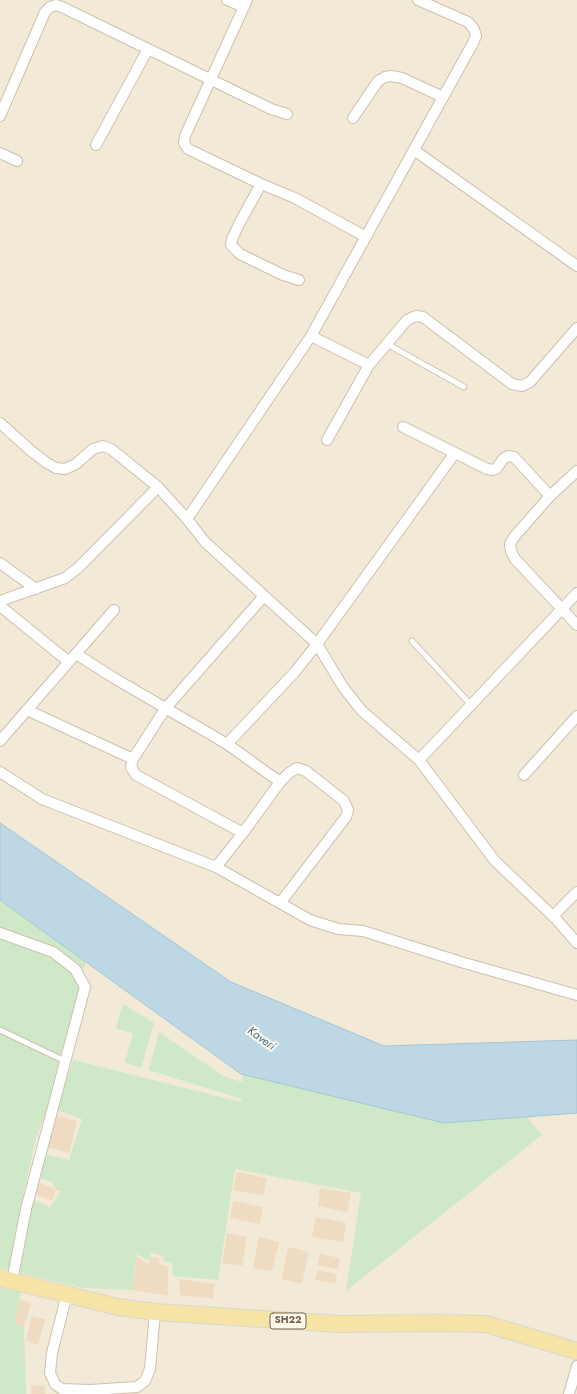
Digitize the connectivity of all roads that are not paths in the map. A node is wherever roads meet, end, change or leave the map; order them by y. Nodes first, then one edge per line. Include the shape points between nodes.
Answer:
1 (227, 0) edge
2 (418, 0) edge
3 (51, 4) edge
4 (245, 4) edge
5 (148, 49) junction
6 (211, 80) junction
7 (443, 97) junction
8 (287, 114) dead end
9 (0, 116) edge
10 (353, 118) dead end
11 (96, 145) dead end
12 (414, 150) junction
13 (0, 152) edge
14 (17, 161) dead end
15 (261, 184) junction
16 (366, 237) junction
17 (577, 266) edge
18 (299, 280) dead end
19 (577, 328) edge
20 (312, 336) junction
21 (387, 344) junction
22 (369, 365) junction
23 (464, 387) dead end
24 (0, 423) edge
25 (403, 427) dead end
26 (327, 440) dead end
27 (455, 453) junction
28 (577, 471) edge
29 (158, 487) junction
30 (550, 496) junction
31 (187, 519) junction
32 (0, 563) edge
33 (36, 589) junction
34 (577, 593) edge
35 (264, 596) junction
36 (0, 601) edge
37 (0, 606) edge
38 (562, 609) junction
39 (114, 610) dead end
40 (577, 625) edge
41 (412, 641) dead end
42 (317, 644) junction
43 (76, 654) junction
44 (69, 662) junction
45 (471, 706) junction
46 (165, 709) junction
47 (27, 710) junction
48 (577, 716) edge
49 (0, 741) edge
50 (227, 744) junction
51 (133, 759) junction
52 (419, 760) junction
53 (0, 772) edge
54 (524, 774) dead end
55 (280, 782) junction
56 (243, 833) junction
57 (216, 867) junction
58 (577, 892) edge
59 (280, 903) junction
60 (553, 916) junction
61 (0, 933) edge
62 (577, 943) edge
63 (577, 994) edge
64 (0, 1030) edge
65 (65, 1061) junction
66 (6, 1279) edge
67 (67, 1294) junction
68 (155, 1312) junction
69 (577, 1351) edge
70 (577, 1366) edge
71 (90, 1392) edge
72 (569, 1394) edge

1 - 4 street
2 - 7 street via 468,22 476,36
3 - 5 street
3 - 9 street via 45,12
4 - 6 street
5 - 6 street
5 - 11 street
6 - 8 street
6 - 15 street via 184,143 188,149
7 - 10 street via 402,78 385,77 378,81
7 - 12 street
12 - 16 street
12 - 17 street
13 - 14 street
15 - 16 street via 319,210
15 - 18 street via 239,224 231,245 240,254
16 - 20 street
19 - 21 street via 530,382 522,386 512,384 423,317 416,316 407,320
20 - 22 street
20 - 31 street
21 - 22 street
21 - 23 lane
22 - 26 street
24 - 29 street via 30,450 56,468 76,464 94,449 103,446 111,449
25 - 27 street
27 - 30 street via 487,470 497,468 508,456 514,458
27 - 42 street
28 - 30 street
29 - 31 street
29 - 33 street via 78,568 65,578
30 - 38 street via 510,544 515,559
31 - 35 street via 205,542
32 - 33 street
33 - 36 street
34 - 38 street
35 - 42 street
35 - 46 street
37 - 44 street
38 - 40 street
38 - 45 street
39 - 43 street
41 - 45 lane
42 - 50 street via 294,673
42 - 52 street via 342,687 362,711
43 - 44 street
43 - 46 street
44 - 47 street
45 - 52 street
46 - 50 street
46 - 51 street
47 - 49 street
47 - 51 street
48 - 54 street
50 - 55 street
51 - 56 street via 131,767 136,775
52 - 60 street via 495,861
53 - 57 street via 42,799
55 - 56 street
55 - 59 street via 297,768 306,771 344,801 348,810 346,817
56 - 57 street
57 - 59 street
58 - 60 street
59 - 63 street via 310,920 338,929 363,931 461,962
60 - 62 street
61 - 65 street via 53,952 75,969 85,986
64 - 65 lane
65 - 66 street
66 - 67 main road, SH22
67 - 68 main road, SH22 via 118,1307
67 - 71 street via 52,1354 50,1373 55,1384 62,1389
68 - 69 main road, SH22 via 340,1324 486,1324
68 - 71 street via 150,1369 145,1381 137,1387
70 - 72 street

